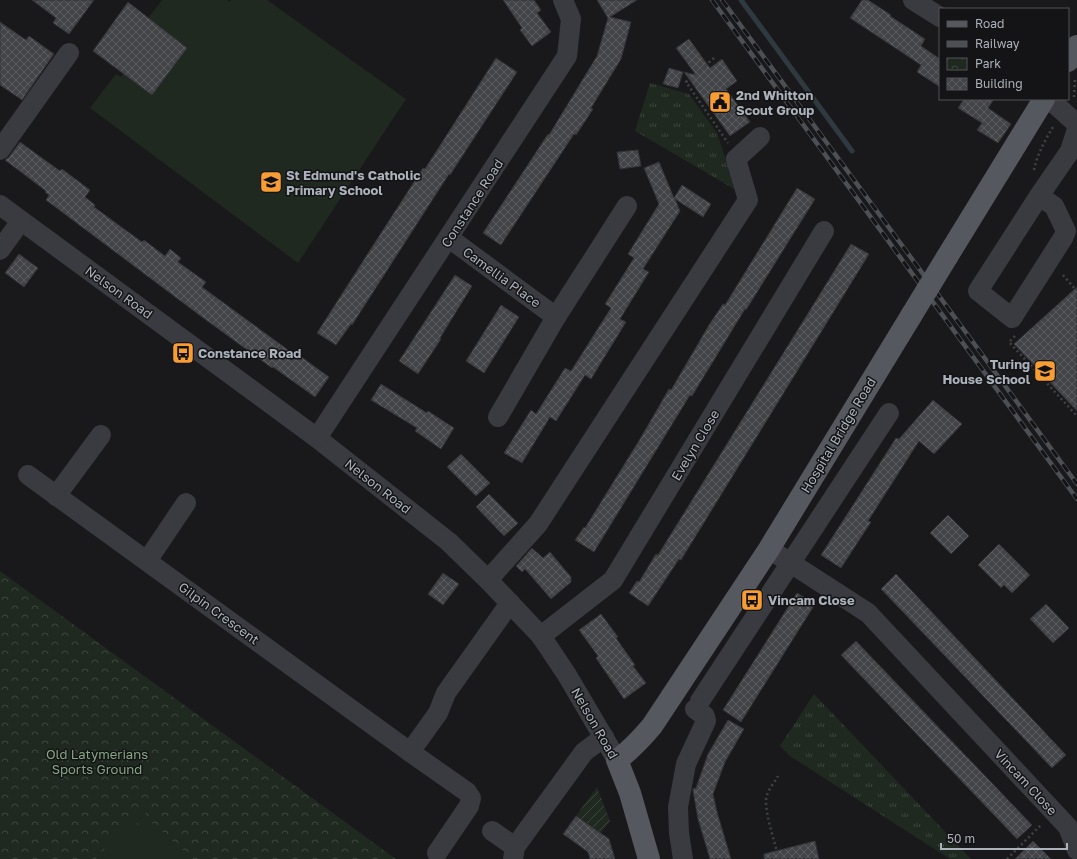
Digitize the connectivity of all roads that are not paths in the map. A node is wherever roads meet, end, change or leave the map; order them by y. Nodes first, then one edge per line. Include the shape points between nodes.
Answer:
1 (563, 0) edge
2 (913, 0) edge
3 (939, 16) edge
4 (1077, 46) edge
5 (69, 53) dead end
6 (1072, 66) edge
7 (1043, 100) edge
8 (1051, 100) edge
9 (1077, 124) edge
10 (1077, 129) edge
11 (760, 137) dead end
12 (0, 150) edge
13 (1039, 196) junction
14 (0, 205) edge
15 (627, 206) dead end
16 (21, 221) junction
17 (824, 231) dead end
18 (449, 238) junction
19 (0, 250) edge
20 (556, 317) junction
21 (889, 413) dead end
22 (498, 417) dead end
23 (101, 435) dead end
24 (317, 438) junction
25 (28, 475) dead end
26 (56, 496) junction
27 (186, 503) dead end
28 (769, 549) junction
29 (147, 560) junction
30 (792, 563) junction
31 (488, 580) junction
32 (510, 603) junction
33 (541, 636) junction
34 (604, 737) junction
35 (410, 752) junction
36 (617, 760) junction
37 (1073, 828) edge
38 (492, 832) dead end
39 (1077, 850) edge
40 (437, 853) dead end
41 (514, 853) edge
42 (649, 859) edge
43 (683, 859) edge

1 - 18 street, Constance Road via 571,20 567,56
2 - 3 street
4 - 6 main road
5 - 12 street
7 - 28 main road, Hospital Bridge Road, bridge
8 - 9 street
10 - 13 street via 1070,151
11 - 31 street via 736,159 748,200 538,524
13 - 13 street via 1054,206 1066,231 1012,318 978,291
14 - 16 street, Nelson Road
15 - 20 street
16 - 19 street
16 - 24 street, Nelson Road
17 - 33 street, Evelyn Close via 613,580
18 - 20 street, Camellia Place
18 - 24 street, Constance Road
20 - 22 street
21 - 30 street
23 - 26 street
24 - 31 street, Nelson Road via 449,542
25 - 26 street, Gilpin Crescent
26 - 29 street, Gilpin Crescent
27 - 29 street
28 - 30 street, Vincam Close
28 - 36 main road, Hospital Bridge Road via 652,726 639,742
29 - 35 street, Gilpin Crescent
30 - 37 street, Vincam Close via 868,613 1054,812
30 - 43 street via 698,705 706,721 686,764 678,807
31 - 32 street, Nelson Road
32 - 33 street, Nelson Road
32 - 35 street via 446,693 438,713
33 - 34 street, Nelson Road
34 - 36 street, Nelson Road
34 - 41 street via 584,752
35 - 40 street, Gilpin Crescent via 467,792 471,798 469,806
36 - 42 main road, Nelson Road via 630,793
37 - 39 street, Vincam Close
38 - 41 street

